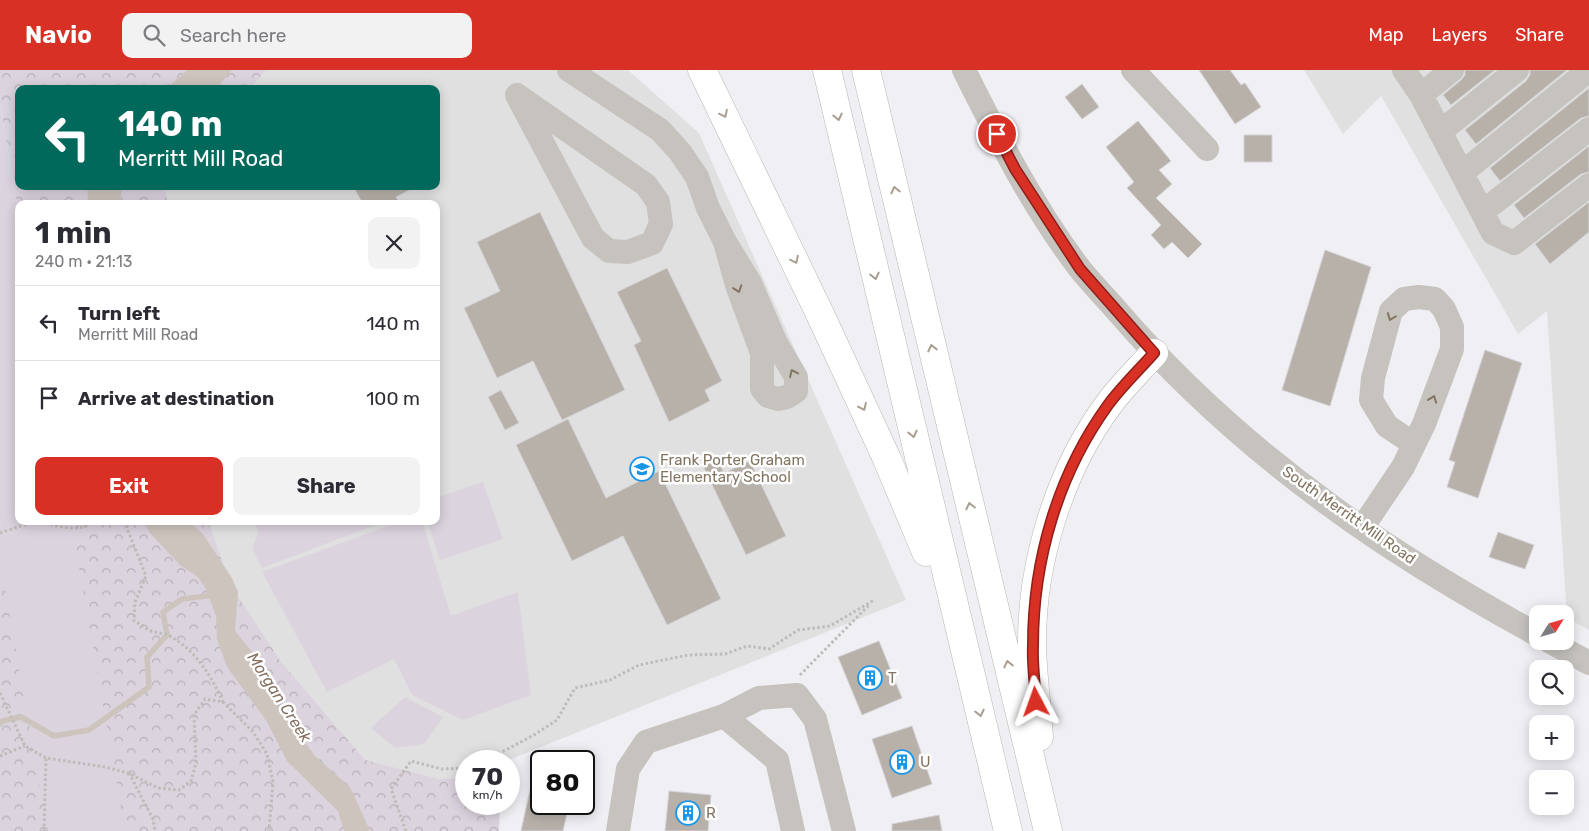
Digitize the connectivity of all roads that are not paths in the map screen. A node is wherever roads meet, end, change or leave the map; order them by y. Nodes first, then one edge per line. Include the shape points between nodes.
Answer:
1 (569, 70) edge
2 (702, 70) edge
3 (827, 70) edge
4 (866, 70) edge
5 (964, 70) edge
6 (1133, 70) edge
7 (1404, 70) edge
8 (1452, 70) edge
9 (1517, 70) edge
10 (1589, 70) edge
11 (517, 95) joint
12 (1421, 95) junction
13 (1589, 129) edge
14 (1440, 132) junction
15 (1207, 149) dead end
16 (1462, 173) junction
17 (1589, 185) edge
18 (1482, 212) junction
19 (724, 242) junction
20 (1154, 353) junction
21 (1414, 444) junction
22 (1362, 528) junction
23 (1529, 630) edge
24 (965, 649) junction
25 (1565, 650) edge
26 (1589, 663) edge
27 (724, 716) junction
28 (1046, 822) edge
29 (618, 831) edge
30 (793, 831) edge
31 (844, 831) edge
32 (1008, 831) edge

1 - 19 street via 660,130 680,152 697,177
2 -> 24 highway via 883,450
3 -> 24 highway
28 -> 4 highway
5 - 20 street, South Merritt Mill Road via 1015,169 1044,216 1080,269
6 - 15 street
7 - 12 street
8 - 12 street
9 - 14 street
10 - 16 street
11 - 11 street via 593,238 609,251 628,252 652,244 661,224 658,202 646,185
12 - 14 street
13 - 18 street
14 - 16 street
16 - 18 street
17 - 18 street via 1514,243 1493,233
19 -> 19 street via 762,353 762,389 768,396 787,397 796,391 796,377 776,343 750,283
20 - 22 street, South Merritt Mill Road via 1278,466
20 - 28 highway via 1109,404 1080,449 1061,492 1042,554 1032,646
21 -> 21 street via 1452,349 1452,327 1444,309 1435,299 1419,297 1404,299 1392,311 1373,378 1371,400 1387,426
21 - 22 street via 1403,467
22 - 23 street, South Merritt Mill Road
24 -> 32 highway
25 - 26 street
27 - 29 street via 646,742 628,769
27 - 30 street via 776,760
27 - 31 street via 759,698 797,695 816,719

